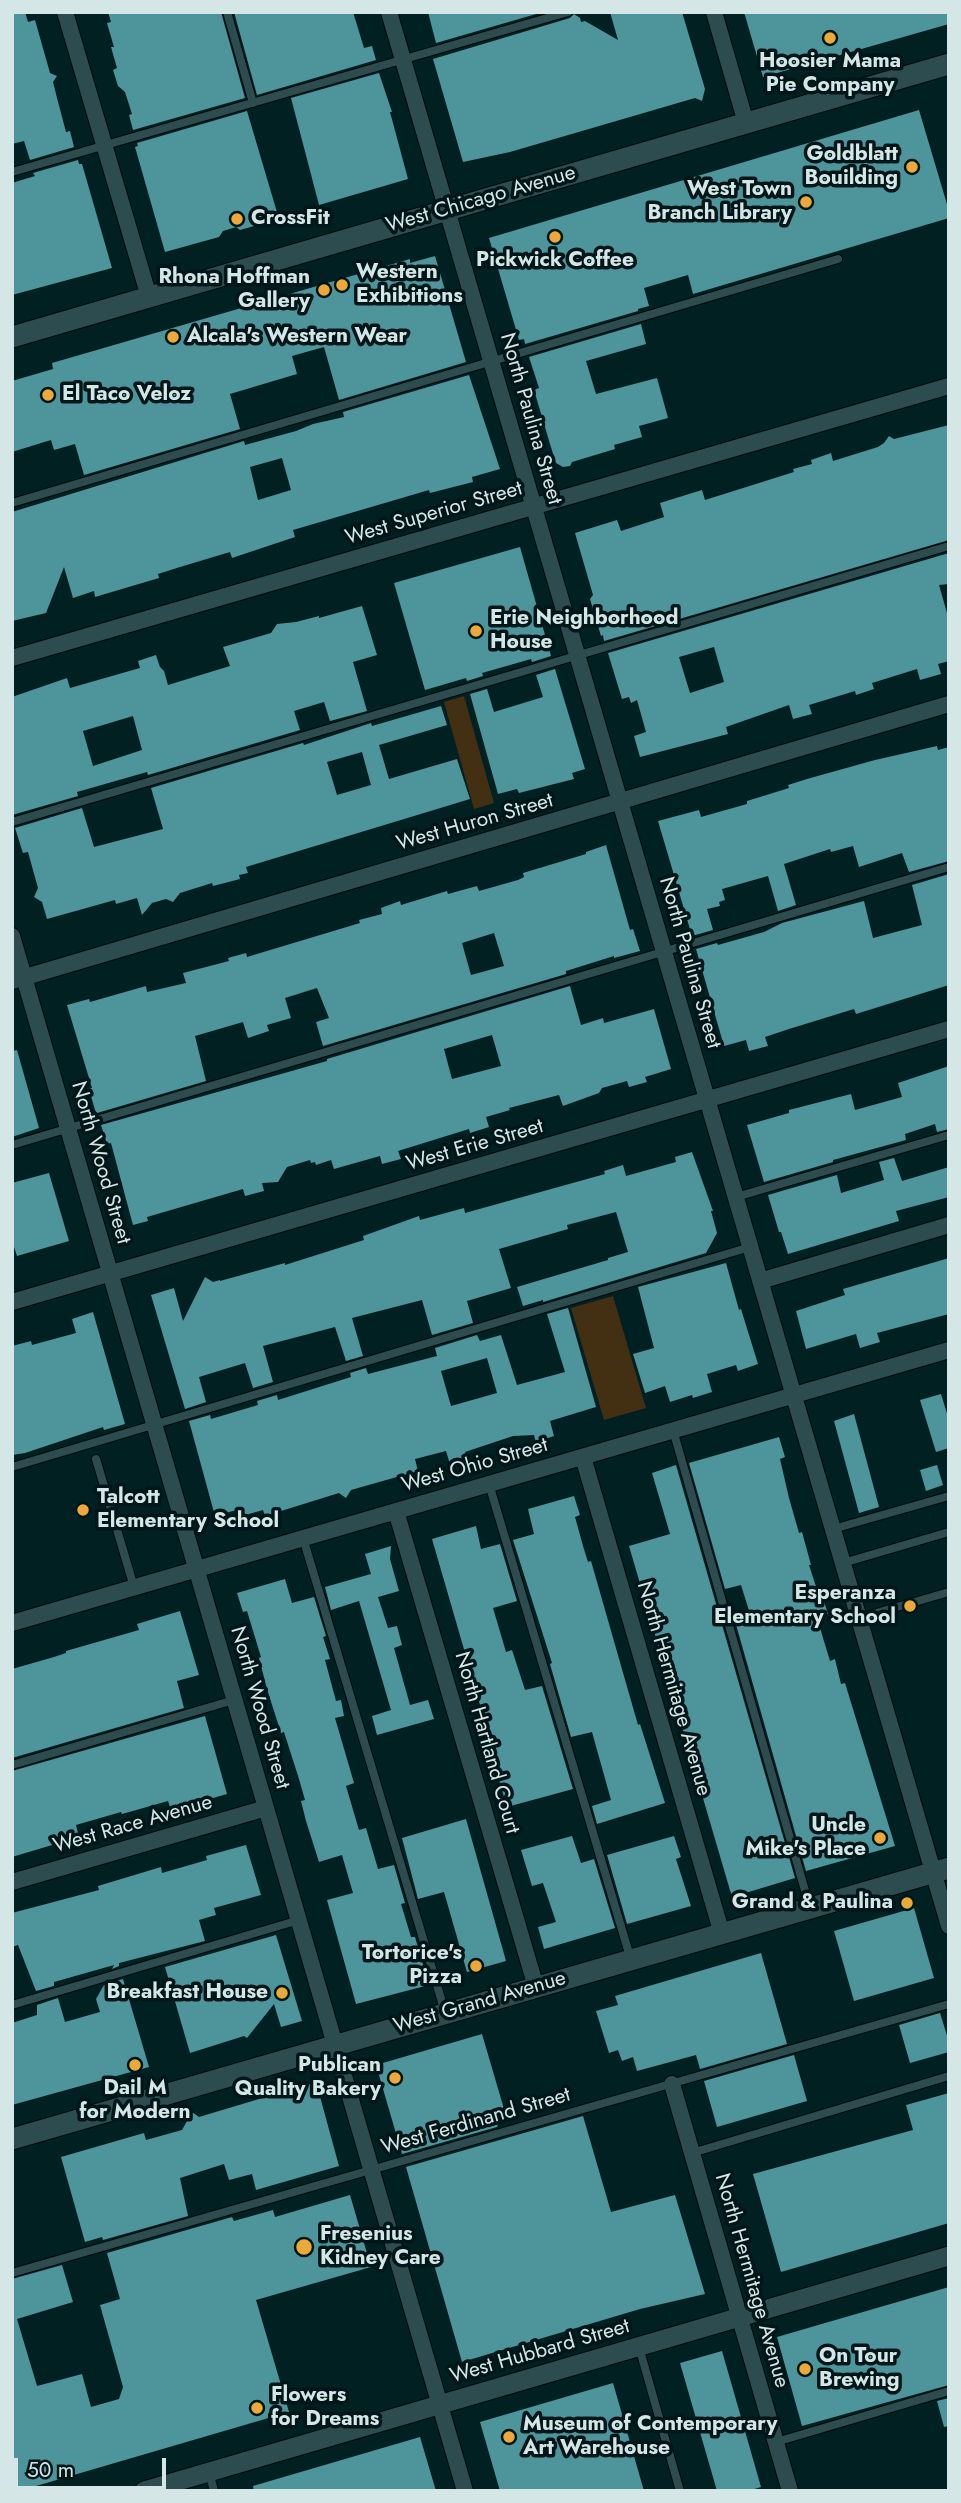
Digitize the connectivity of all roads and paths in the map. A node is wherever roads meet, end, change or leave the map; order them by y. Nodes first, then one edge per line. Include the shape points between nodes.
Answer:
1 (65, 12) edge
2 (227, 12) edge
3 (389, 12) edge
4 (568, 12) edge
5 (714, 12) edge
6 (553, 14) edge
7 (403, 60) junction
8 (949, 64) edge
9 (253, 103) junction
10 (746, 123) junction
11 (104, 146) junction
12 (12, 172) edge
13 (447, 210) junction
14 (838, 259) dead end
15 (149, 297) junction
16 (12, 337) edge
17 (491, 360) junction
18 (949, 386) edge
19 (12, 503) edge
20 (534, 507) junction
21 (949, 546) edge
22 (577, 654) junction
23 (12, 658) edge
24 (949, 704) edge
25 (620, 802) junction
26 (12, 822) edge
27 (949, 867) edge
28 (12, 936) edge
29 (664, 953) junction
30 (18, 979) edge
31 (949, 1029) edge
32 (707, 1100) junction
33 (68, 1128) junction
34 (949, 1135) edge
35 (12, 1145) edge
36 (736, 1197) junction
37 (949, 1225) edge
38 (750, 1247) junction
39 (111, 1274) junction
40 (760, 1281) junction
41 (12, 1303) edge
42 (949, 1350) edge
43 (794, 1395) junction
44 (155, 1425) junction
45 (673, 1430) junction
46 (583, 1457) junction
47 (96, 1459) dead end
48 (12, 1467) edge
49 (489, 1484) junction
50 (949, 1496) edge
51 (396, 1511) junction
52 (833, 1529) junction
53 (949, 1532) edge
54 (303, 1538) junction
55 (843, 1563) junction
56 (197, 1569) junction
57 (134, 1587) junction
58 (949, 1592) edge
59 (859, 1618) junction
60 (12, 1623) edge
61 (235, 1700) junction
62 (12, 1765) edge
63 (266, 1808) junction
64 (941, 1870) edge
65 (12, 1882) edge
66 (810, 1908) junction
67 (299, 1920) junction
68 (949, 1926) edge
69 (722, 1934) junction
70 (631, 1960) junction
71 (537, 1987) junction
72 (949, 2004) edge
73 (12, 2005) edge
74 (445, 2014) junction
75 (335, 2045) junction
76 (949, 2076) edge
77 (672, 2084) junction
78 (12, 2139) edge
79 (692, 2153) junction
80 (371, 2170) junction
81 (949, 2256) edge
82 (12, 2273) edge
83 (741, 2318) junction
84 (639, 2347) junction
85 (949, 2391) edge
86 (440, 2405) junction
87 (776, 2442) junction
88 (211, 2481) edge
89 (786, 2490) edge
90 (144, 2491) edge
91 (465, 2491) edge
92 (680, 2491) edge

1 - 11 street
2 - 9 lane
3 - 7 street, North Paulina Street
4 - 6 lane
5 - 10 street
6 - 7 lane
7 - 9 lane
7 - 13 street, North Paulina Street
8 - 10 main road, West Chicago Avenue
9 - 11 lane
10 - 13 main road, West Chicago Avenue
11 - 12 lane
11 - 15 street
13 - 15 main road, West Chicago Avenue
13 - 17 street, North Paulina Street
14 - 17 lane
15 - 16 main road, West Chicago Avenue
17 - 19 lane
17 - 20 street, North Paulina Street
18 - 20 street, West Superior Street
20 - 22 street, North Paulina Street
20 - 23 street, West Superior Street
21 - 22 lane
22 - 25 street, North Paulina Street
22 - 26 lane
24 - 25 street, West Huron Street
25 - 29 street, North Paulina Street
25 - 30 street, West Huron Street
27 - 29 lane
28 - 30 street, North Wood Street
29 - 32 street, North Paulina Street
29 - 33 lane
30 - 33 street, North Wood Street
31 - 32 street, West Erie Street
32 - 36 street, North Paulina Street
32 - 39 street, West Erie Street
33 - 35 lane
33 - 39 street, North Wood Street
34 - 36 lane
36 - 38 street, North Paulina Street
37 - 40 street
38 - 40 street, North Paulina Street
38 - 44 lane
39 - 41 street, West Erie Street
39 - 44 street, North Wood Street
40 - 43 street, North Paulina Street
42 - 43 street, West Ohio Street
43 - 45 street, West Ohio Street
43 - 52 street, North Paulina Street
44 - 48 lane
44 - 56 street, North Wood Street
45 - 46 street, West Ohio Street
45 - 66 lane
46 - 49 street, West Ohio Street
46 - 69 street, North Hermitage Avenue
47 - 57 lane
49 - 51 street, West Ohio Street
49 - 70 lane
50 - 52 lane
51 - 54 street, West Ohio Street
51 - 71 street, North Hartland Court
52 - 55 street, North Paulina Street
53 - 55 lane
54 - 56 street, West Ohio Street
54 - 74 lane
55 - 59 street, North Paulina Street
56 - 57 street, West Ohio Street
56 - 61 street, North Wood Street
57 - 60 street, West Ohio Street
58 - 59 lane
59 - 64 street, North Paulina Street
61 - 62 lane
61 - 63 street, North Wood Street
63 - 65 street, West Race Avenue
63 - 67 street, North Wood Street
64 - 66 main road, West Grand Avenue
64 - 68 street, North Paulina Street
66 - 69 main road, West Grand Avenue
67 - 73 lane
67 - 75 street, North Wood Street
69 - 70 main road, West Grand Avenue
70 - 71 main road, West Grand Avenue
71 - 74 main road, West Grand Avenue
72 - 77 lane, West Ferdinand Street
74 - 75 main road, West Grand Avenue
75 - 78 main road, West Grand Avenue
75 - 80 street, North Wood Street
76 - 79 lane
77 - 79 street, North Hermitage Avenue
77 - 80 lane, West Ferdinand Street
79 - 83 street, North Hermitage Avenue
80 - 82 lane, West Ferdinand Street
80 - 86 street, North Wood Street
81 - 83 street, West Hubbard Street
83 - 84 street, West Hubbard Street
83 - 87 street, North Hermitage Avenue
84 - 86 street, West Hubbard Street
84 - 92 lane
85 - 87 lane
86 - 88 street, West Hubbard Street
86 - 91 street, North Wood Street
87 - 89 street, North Hermitage Avenue
88 - 90 street, West Hubbard Street

